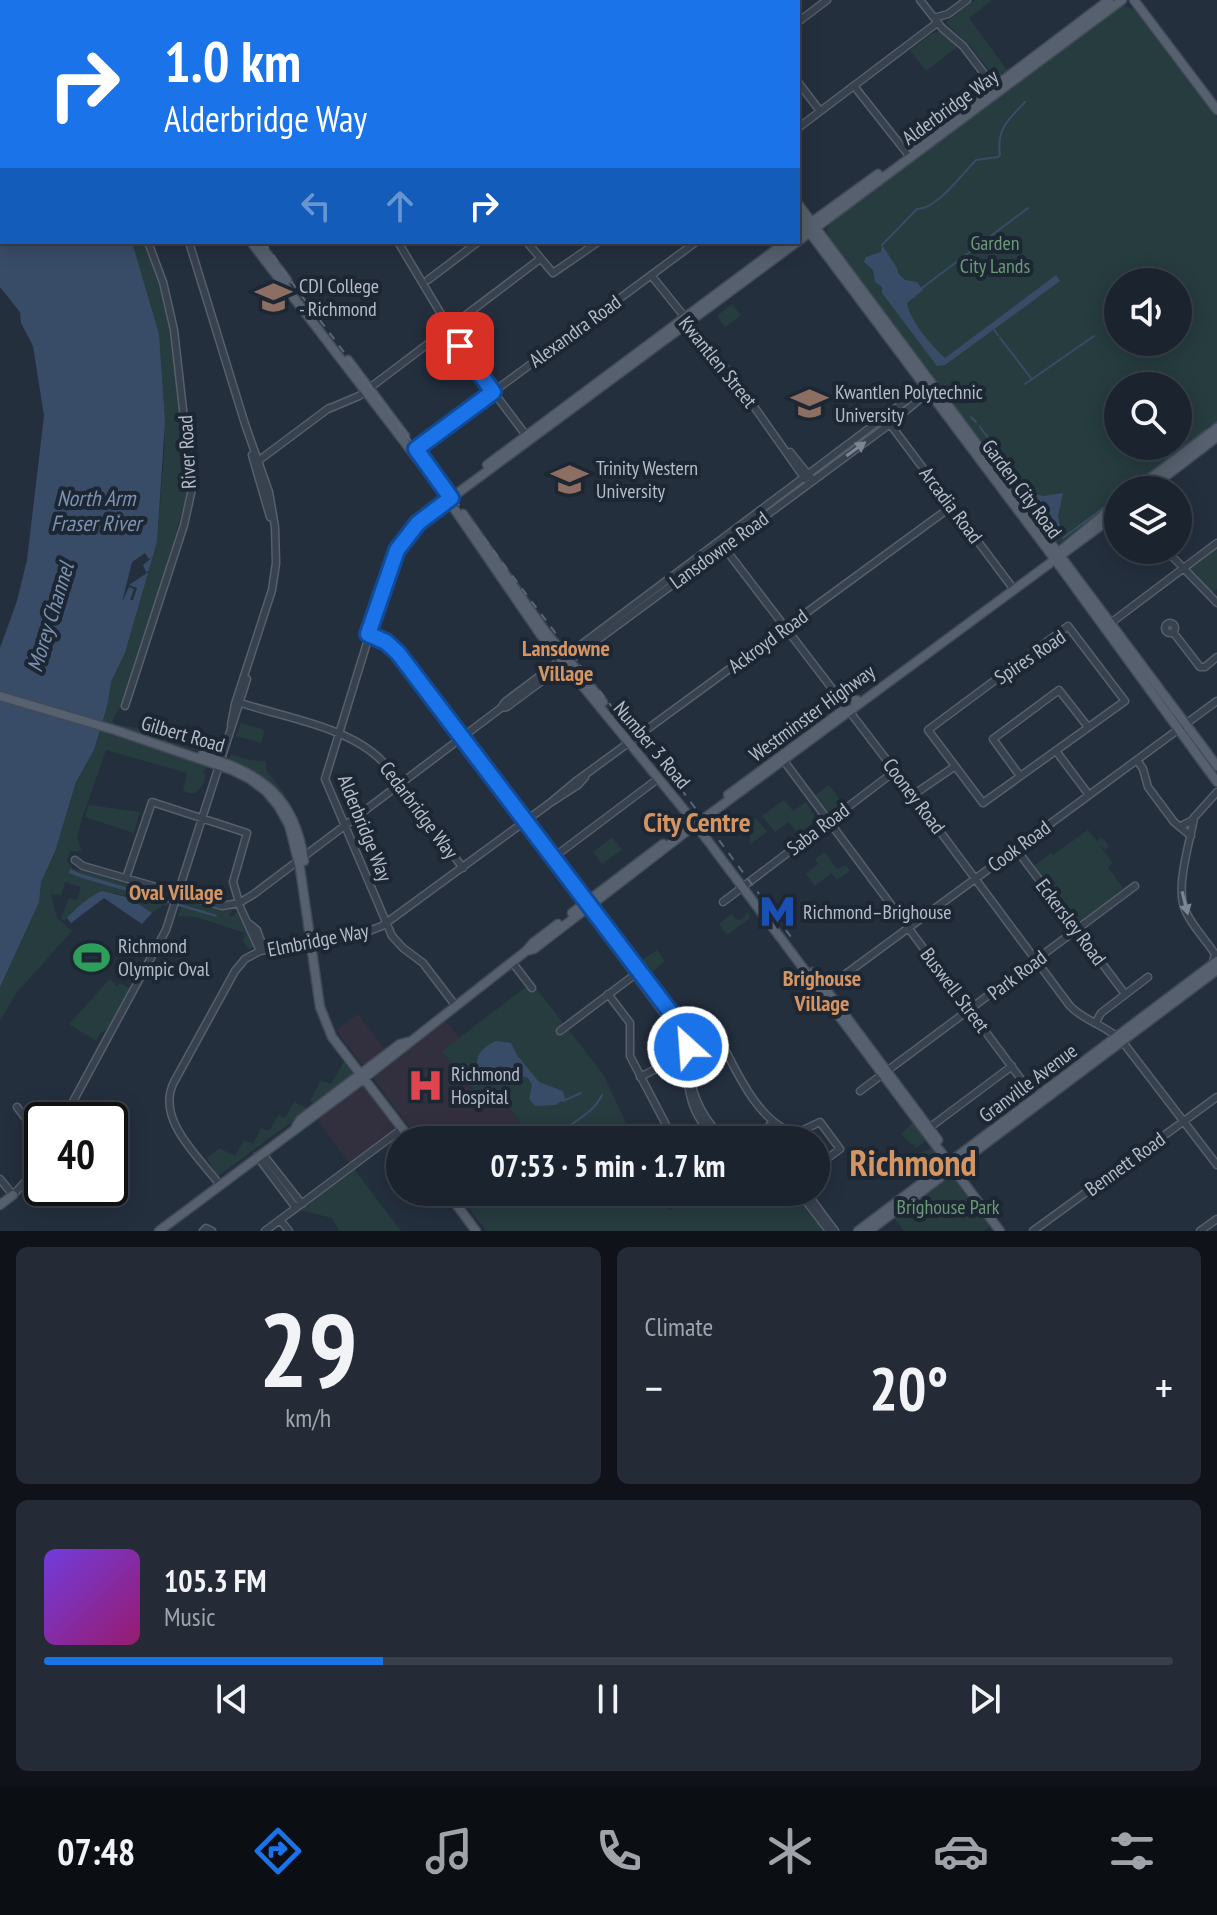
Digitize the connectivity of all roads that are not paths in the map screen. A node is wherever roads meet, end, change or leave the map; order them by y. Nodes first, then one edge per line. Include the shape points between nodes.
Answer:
1 (827, 0) edge
2 (920, 0) edge
3 (967, 0) edge
4 (1116, 1) edge
5 (1136, 2) edge
6 (800, 20) edge
7 (937, 22) junction
8 (800, 85) edge
9 (854, 86) junction
10 (997, 90) junction
11 (1217, 110) edge
12 (820, 111) junction
13 (800, 126) edge
14 (908, 155) junction
15 (800, 209) edge
16 (827, 220) junction
17 (808, 228) edge
18 (821, 241) junction
19 (800, 242) edge
20 (149, 244) edge
21 (190, 244) edge
22 (258, 244) edge
23 (399, 244) edge
24 (475, 244) edge
25 (529, 244) edge
26 (595, 244) edge
27 (693, 244) edge
28 (783, 244) edge
29 (794, 244) edge
30 (540, 259) junction
31 (651, 275) junction
32 (428, 280) dead end
33 (686, 321) junction
34 (449, 327) junction
35 (929, 387) junction
36 (366, 389) junction
37 (493, 392) junction
38 (245, 424) junction
39 (890, 424) junction
40 (1216, 435) edge
41 (528, 438) junction
42 (416, 449) junction
43 (258, 461) junction
44 (1156, 476) edge
45 (1165, 476) edge
46 (809, 480) junction
47 (448, 497) junction
48 (952, 506) junction
49 (1104, 515) edge
50 (270, 519) junction
51 (1104, 523) edge
52 (275, 539) junction
53 (1217, 543) edge
54 (722, 544) junction
55 (1057, 557) junction
56 (1181, 564) edge
57 (1184, 567) junction
58 (1012, 587) junction
59 (1217, 603) edge
60 (1108, 625) junction
61 (785, 628) junction
62 (1173, 632) dead end
63 (368, 634) junction
64 (252, 657) junction
65 (1217, 657) edge
66 (565, 660) junction
67 (0, 696) edge
68 (1217, 701) edge
69 (241, 703) junction
70 (125, 706) dead end
71 (846, 706) junction
72 (231, 725) junction
73 (1182, 726) junction
74 (1088, 727) junction
75 (338, 733) junction
76 (461, 737) junction
77 (632, 741) junction
78 (1056, 751) junction
79 (1137, 760) junction
80 (784, 761) junction
81 (219, 764) junction
82 (1217, 766) edge
83 (954, 767) junction
84 (895, 771) junction
85 (1020, 776) junction
86 (659, 778) junction
87 (400, 784) junction
88 (1217, 784) edge
89 (1217, 792) edge
90 (913, 795) junction
91 (1089, 795) junction
92 (1194, 818) junction
93 (201, 819) junction
94 (696, 821) junction
95 (829, 821) junction
96 (525, 822) junction
97 (1181, 826) junction
98 (345, 827) junction
99 (1191, 836) junction
100 (1016, 849) junction
101 (554, 857) junction
102 (301, 859) junction
103 (75, 860) dead end
104 (463, 868) junction
105 (126, 878) junction
106 (976, 878) junction
107 (744, 886) junction
108 (1135, 886) dead end
109 (177, 897) junction
110 (723, 902) dead end
111 (239, 903) junction
112 (587, 905) junction
113 (247, 922) junction
114 (387, 924) junction
115 (909, 928) junction
116 (1077, 929) junction
117 (314, 943) junction
118 (262, 951) junction
119 (526, 951) junction
120 (1036, 961) junction
121 (512, 962) junction
122 (1215, 966) edge
123 (638, 972) junction
124 (1148, 977) dead end
125 (532, 988) dead end
126 (823, 990) junction
127 (608, 994) junction
128 (1125, 994) junction
129 (455, 1005) junction
130 (970, 1010) junction
131 (1096, 1022) junction
132 (560, 1031) dead end
133 (1120, 1039) junction
134 (686, 1054) junction
135 (1012, 1066) junction
136 (884, 1073) junction
137 (364, 1075) junction
138 (640, 1077) junction
139 (860, 1091) dead end
140 (1217, 1097) edge
141 (1037, 1101) junction
142 (73, 1102) edge
143 (17, 1107) dead end
144 (24, 1116) edge
145 (772, 1122) junction
146 (1184, 1122) junction
147 (706, 1124) junction
148 (401, 1126) edge
149 (668, 1126) edge
150 (702, 1126) edge
151 (708, 1126) edge
152 (769, 1126) edge
153 (778, 1126) edge
154 (929, 1128) junction
155 (830, 1136) edge
156 (386, 1141) edge
157 (260, 1154) junction
158 (830, 1156) edge
159 (953, 1164) junction
160 (1217, 1165) edge
161 (0, 1179) edge
162 (24, 1179) edge
163 (24, 1183) edge
164 (220, 1185) junction
165 (6, 1186) junction
166 (13, 1195) junction
167 (0, 1205) edge
168 (299, 1206) junction
169 (460, 1206) edge
170 (811, 1206) edge
171 (815, 1206) edge
172 (1217, 1219) edge
173 (277, 1222) junction
174 (159, 1231) edge
175 (203, 1231) edge
176 (212, 1231) edge
177 (265, 1231) edge
178 (280, 1231) edge
179 (289, 1231) edge
180 (479, 1231) edge
181 (832, 1231) edge
182 (858, 1231) edge
183 (869, 1231) edge
184 (1003, 1231) edge
185 (1033, 1231) edge
186 (1200, 1231) edge

1 - 6 street
2 - 7 street
3 - 7 street
4 - 5 main road
4 - 10 main road, Alderbridge Way
5 - 11 main road
7 - 9 street
7 - 10 street
8 - 12 street
9 - 12 street
9 - 14 street
10 - 14 main road, Alderbridge Way
12 - 13 street
14 - 16 main road, Alderbridge Way
14 - 17 main road, Alderbridge Way
15 - 17 main road, Garden City Road
16 - 17 main road, Alderbridge Way
16 - 18 main road
17 - 18 main road, Garden City Road
18 - 19 main road
18 - 35 main road, Garden City Road
20 - 70 street, River Road via 174,330 192,486 181,536
21 - 38 street
22 - 36 main road, Number 3 Road
23 - 34 street
24 - 32 street
25 - 30 street
26 - 30 street via 553,273
27 - 31 street, Alexandra Road
28 - 33 main road, Alderbridge Way
29 - 33 main road, Alderbridge Way
30 - 34 street
31 - 33 street, Kwantlen Street
31 - 37 street, Alexandra Road
33 - 41 main road, Alderbridge Way
33 - 46 street, Kwantlen Street
34 - 36 street
34 - 37 street
35 - 39 street, Lansdowne Road
35 - 46 street, Lansdowne Road
35 - 55 main road, Garden City Road
36 - 42 main road, Number 3 Road
36 - 43 street via 328,409
36 - 47 main road, Number 3 Road
37 - 41 street
37 - 42 street, Alexandra Road
38 - 43 street
38 - 50 street
46 -> 39 street, Lansdowne Road
39 - 48 street, Arcadia Road
40 - 44 main road
40 - 45 main road
41 - 47 main road, Alderbridge Way
42 - 47 main road, Number 3 Road
43 - 50 street
43 - 52 street via 271,499
46 - 54 street, Lansdowne Road
47 - 63 street, Alderbridge Way via 397,550
47 - 66 main road, Number 3 Road via 525,614
48 - 58 street, Arcadia Road
48 - 61 street, Ackroyd Road
49 - 55 main road, Westminster Highway
50 - 52 street
51 - 55 main road, Westminster Highway
52 - 64 street via 272,590
53 - 57 street
54 - 61 street, Cooney Road
54 - 66 street, Lansdowne Road
55 - 58 main road, Westminster Highway
55 - 60 main road, Garden City Road
55 - 71 main road, Westminster Highway
56 - 57 street
57 - 59 street
57 - 60 street
58 - 71 main road, Westminster Highway
60 - 73 main road, Garden City Road
61 - 71 street, Cooney Road
61 - 77 street, Ackroyd Road
62 - 65 street via 1200,667
63 - 75 street, Alderbridge Way
63 - 76 street via 395,649
64 - 69 street
64 - 72 street
66 - 76 street, Lansdowne Road
66 - 77 main road, Number 3 Road
67 - 81 main road, Gilbert Road
68 - 73 street, Cook Road
69 - 72 street
69 - 75 street, Cedarbridge Way
71 - 80 main road, Westminster Highway
71 - 84 street, Cooney Road
71 - 94 main road, Westminster Highway
72 - 81 street
73 - 79 street, Cook Road
73 - 82 main road, Garden City Road
73 - 88 main road, Garden City Road
74 - 78 street, Spires Road
74 - 83 street, Spires Road via 1125,701 1068,626 928,730
74 - 85 street via 1059,690 993,739
75 - 87 street, Cedarbridge Way via 370,749
75 - 98 street, Alderbridge Way via 325,779
76 - 87 street, Lansdowne Road
76 - 96 street
77 - 86 main road, Number 3 Road
77 - 94 main road, Number 3 Road
77 - 96 street, Ackroyd Road
78 - 85 street, Spires Road
78 - 91 street
79 - 91 street, Cook Road
79 - 97 street via 1148,787
80 - 94 main road, Westminster Highway
80 - 95 street, Buswell Street
81 - 93 street
81 - 102 main road, Gilbert Road via 250,779 275,801
83 - 85 street, Spires Road via 983,803
83 - 90 street
84 - 90 street, Cooney Road
84 - 95 street, Saba Road
86 - 94 main road, Number 3 Road
86 - 101 street
87 - 98 street, Lansdowne Road
87 - 104 street, Cedarbridge Way
89 - 92 street
90 - 106 street, Cooney Road
91 - 100 street, Cook Road
92 - 97 street
92 - 99 street
93 - 105 street via 152,802
93 - 109 street
93 - 111 street via 247,833 233,878
94 - 107 main road, Number 3 Road
94 - 112 main road, Westminster Highway
95 - 107 street, Saba Road
95 - 115 street, Buswell Street
96 - 101 street
96 - 104 street, Elmbridge Way
96 - 112 street
97 - 99 street
98 - 102 street, Lansdowne Road
98 - 114 street, Alderbridge Way
99 -> 122 street via 1182,901 1215,954
100 - 106 street, Cook Road
100 - 116 street, Eckersley Road
101 - 112 street
102 - 111 street, Lansdowne Road
102 - 117 main road, Gilbert Road
103 - 105 street
104 - 114 street, Elmbridge Way
105 - 109 street
106 - 115 street, Cook Road
106 - 120 street, Cooney Road
107 - 110 street, Saba Road
107 - 126 main road, Number 3 Road
108 - 116 street, Park Road
109 - 111 street via 222,906
109 - 142 street via 155,953
111 - 113 street
112 - 119 main road, Westminster Highway
112 - 119 main road, Westminster Highway
112 - 123 street
113 - 118 street
113 - 118 street via 255,928
114 - 117 street, Elmbridge Way
114 - 129 street, Alderbridge Way via 399,945 423,963
115 - 126 street, Cook Road
115 - 130 street, Buswell Street
116 - 120 street, Park Road
116 - 128 street, Eckersley Road
117 - 118 street, Elmbridge Way
117 - 137 main road, Gilbert Road via 323,1018
118 - 164 street, Elmbridge Way via 235,971 168,1094 175,1127
119 - 121 main road, Westminster Highway
120 - 130 street, Park Road
120 - 131 street, Cooney Road via 1073,1009
121 - 125 street
121 - 129 main road, Westminster Highway
122 - 133 main road, Granville Avenue
123 - 127 street
123 - 134 street
124 - 128 street
126 - 136 main road, Number 3 Road
127 - 132 street
127 - 138 street via 630,1023 628,1050
128 - 131 street
129 - 137 main road, Westminster Highway
130 - 135 street, Buswell Street
130 - 136 street, Park Road
131 - 133 street, Cooney Road
133 - 141 main road, Granville Avenue
133 - 146 street, Cooney Road
134 - 138 street
134 - 145 street via 719,1037 732,1067
134 - 147 street via 689,1098
135 - 141 street, Buswell Street
135 - 154 street
136 - 139 street, Park Road
136 - 154 main road, Number 3 Road
136 - 159 main road, Number 3 Road
137 - 148 main road, Gilbert Road
137 - 157 main road, Westminster Highway
138 - 149 street
140 - 146 street, Bennett Road
141 - 159 main road, Granville Avenue
143 - 144 street
145 - 152 street
145 - 153 street
146 - 160 street, Cooney Road
146 - 185 street, Bennett Road
147 - 150 street
147 - 151 street
154 - 159 main road, Number 3 Road
155 - 158 street via 840,1149
156 - 168 street
157 - 164 main road, Westminster Highway
157 - 168 street
159 - 182 main road, Granville Avenue
159 - 183 main road, Granville Avenue
159 - 184 main road, Number 3 Road
161 - 165 street
162 - 165 street
163 - 166 street
164 - 174 main road, Westminster Highway
165 - 166 street
166 - 167 main road
168 - 173 street
169 - 180 main road
170 - 181 street
171 - 181 street
172 - 186 street
173 - 177 street
173 - 178 street
173 - 179 street
175 - 176 street

